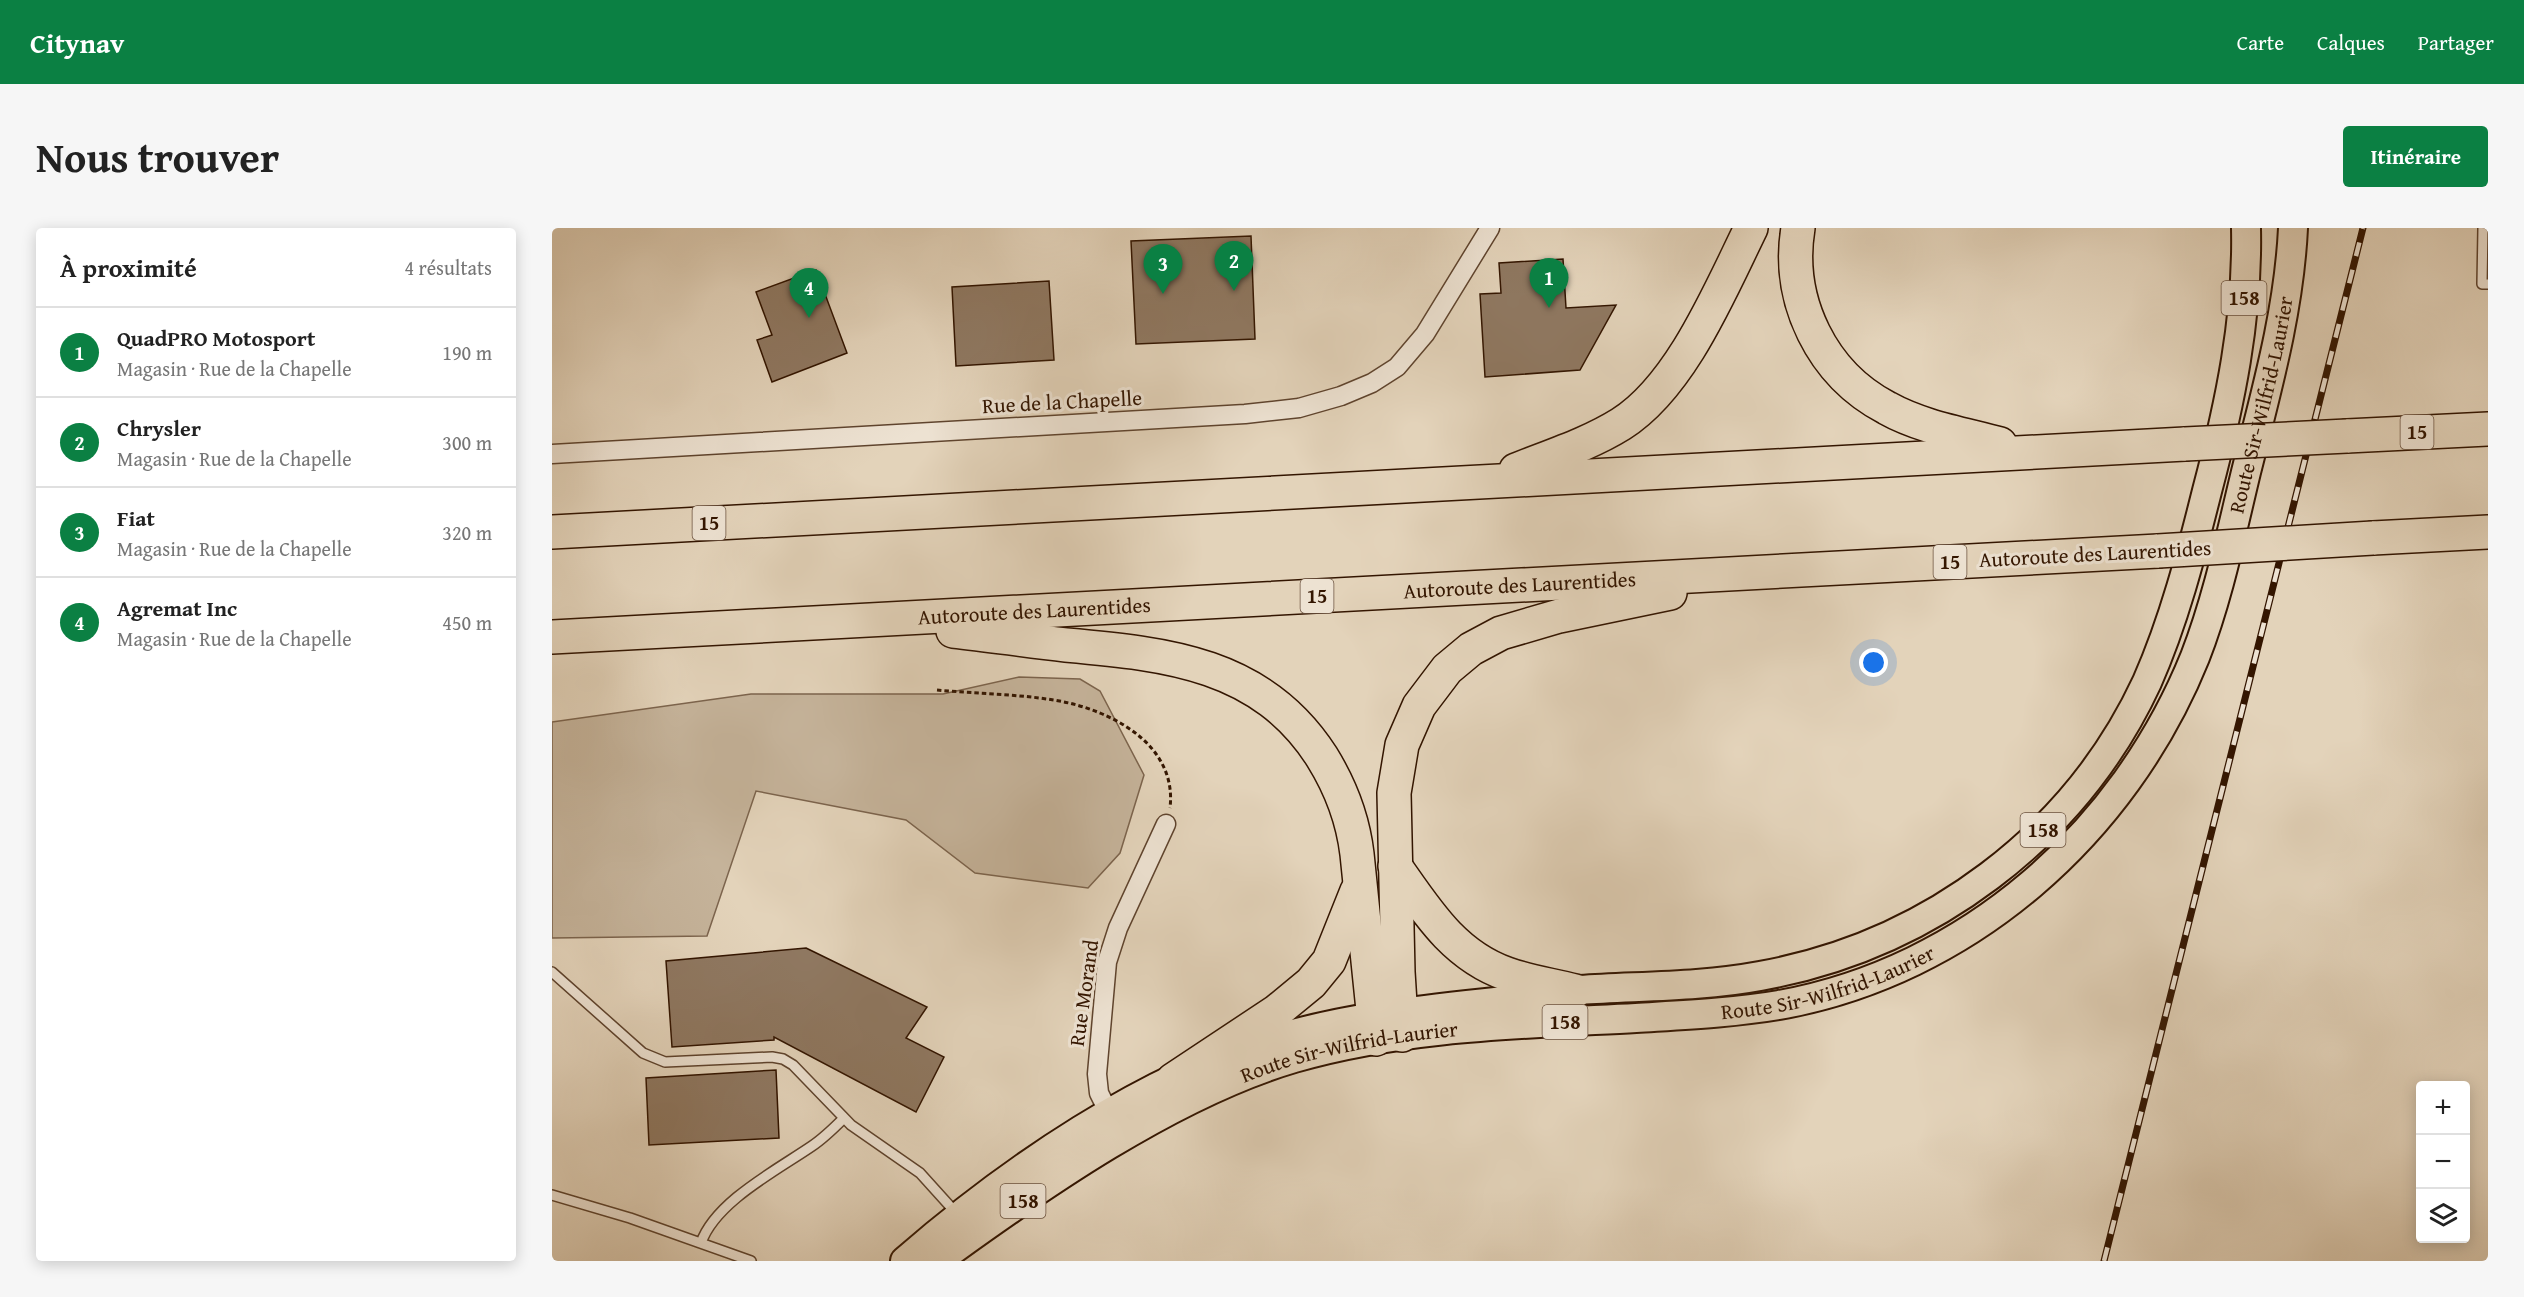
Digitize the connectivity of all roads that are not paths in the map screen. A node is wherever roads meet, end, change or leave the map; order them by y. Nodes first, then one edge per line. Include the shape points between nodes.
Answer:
1 (1490, 228) edge
2 (1751, 228) edge
3 (1797, 228) edge
4 (2246, 228) edge
5 (2293, 228) edge
6 (2482, 228) edge
7 (2488, 284) edge
8 (2488, 429) edge
9 (2028, 452) junction
10 (552, 454) edge
11 (1492, 480) junction
12 (552, 532) edge
13 (2488, 532) edge
14 (1766, 572) junction
15 (868, 620) junction
16 (552, 637) edge
17 (1166, 824) road end
18 (1395, 866) junction
19 (1359, 884) junction
20 (552, 972) edge
21 (1575, 990) junction
22 (1388, 1025) junction
23 (1173, 1080) junction
24 (844, 1118) junction
25 (1116, 1126) junction
26 (552, 1195) edge
27 (966, 1226) junction
28 (701, 1242) junction
29 (751, 1261) edge
30 (905, 1261) edge
31 (938, 1261) edge

1 - 10 street, Rue de la Chapelle via 1425,334 1397,367 1358,389 1299,408 1221,416
2 - 11 highway via 1684,356 1648,404 1599,436
3 - 9 highway via 1796,269 1806,315 1829,359 1850,382 1902,415
4 - 21 main road, Route Sir-Wilfrid-Laurier / 158 via 2242,323 2232,387 2188,563 2147,680 2110,747 2081,789 2028,845 1989,877 1939,910 1884,938 1838,956 1757,977
5 - 22 main road, Route Sir-Wilfrid-Laurier / 158 via 2278,345 2216,592 2197,651 2179,694 2137,767 2103,812 2047,871 2000,910 1938,948 1882,975 1825,995 1729,1012 1485,1027
6 - 7 lane via 2482,284
8 - 9 highway, 15, bridge
9 - 11 highway, 15
11 - 12 highway, 15
13 - 14 highway, Autoroute des Laurentides / 15, bridge
14 - 15 highway, Autoroute des Laurentides / 15
14 - 18 highway via 1518,627 1486,640 1460,658 1428,691 1402,745 1394,793
15 - 16 highway, Autoroute des Laurentides / 15
15 - 19 highway via 1140,652 1198,665 1249,686 1294,721 1331,772 1352,827
17 - 25 street, Rue Morand via 1118,928 1107,962 1097,1074 1099,1094
18 - 21 highway via 1428,914 1462,950 1507,974
18 - 22 highway
19 - 22 highway
19 - 23 highway via 1334,951 1311,983
20 - 24 lane via 642,1053 665,1062 783,1059
21 - 22 main road, Route Sir-Wilfrid-Laurier / 158
22 - 23 main road, Route Sir-Wilfrid-Laurier / 158 via 1321,1027 1256,1045
22 - 25 main road, Route Sir-Wilfrid-Laurier / 158
23 - 25 main road, Route Sir-Wilfrid-Laurier / 158
24 - 27 lane via 920,1173
24 - 28 lane via 814,1145 725,1208 706,1228
25 - 27 main road, Route Sir-Wilfrid-Laurier / 158
26 - 28 lane
27 - 30 main road, Route Sir-Wilfrid-Laurier / 158
27 - 31 main road, Route Sir-Wilfrid-Laurier / 158
28 - 29 lane

